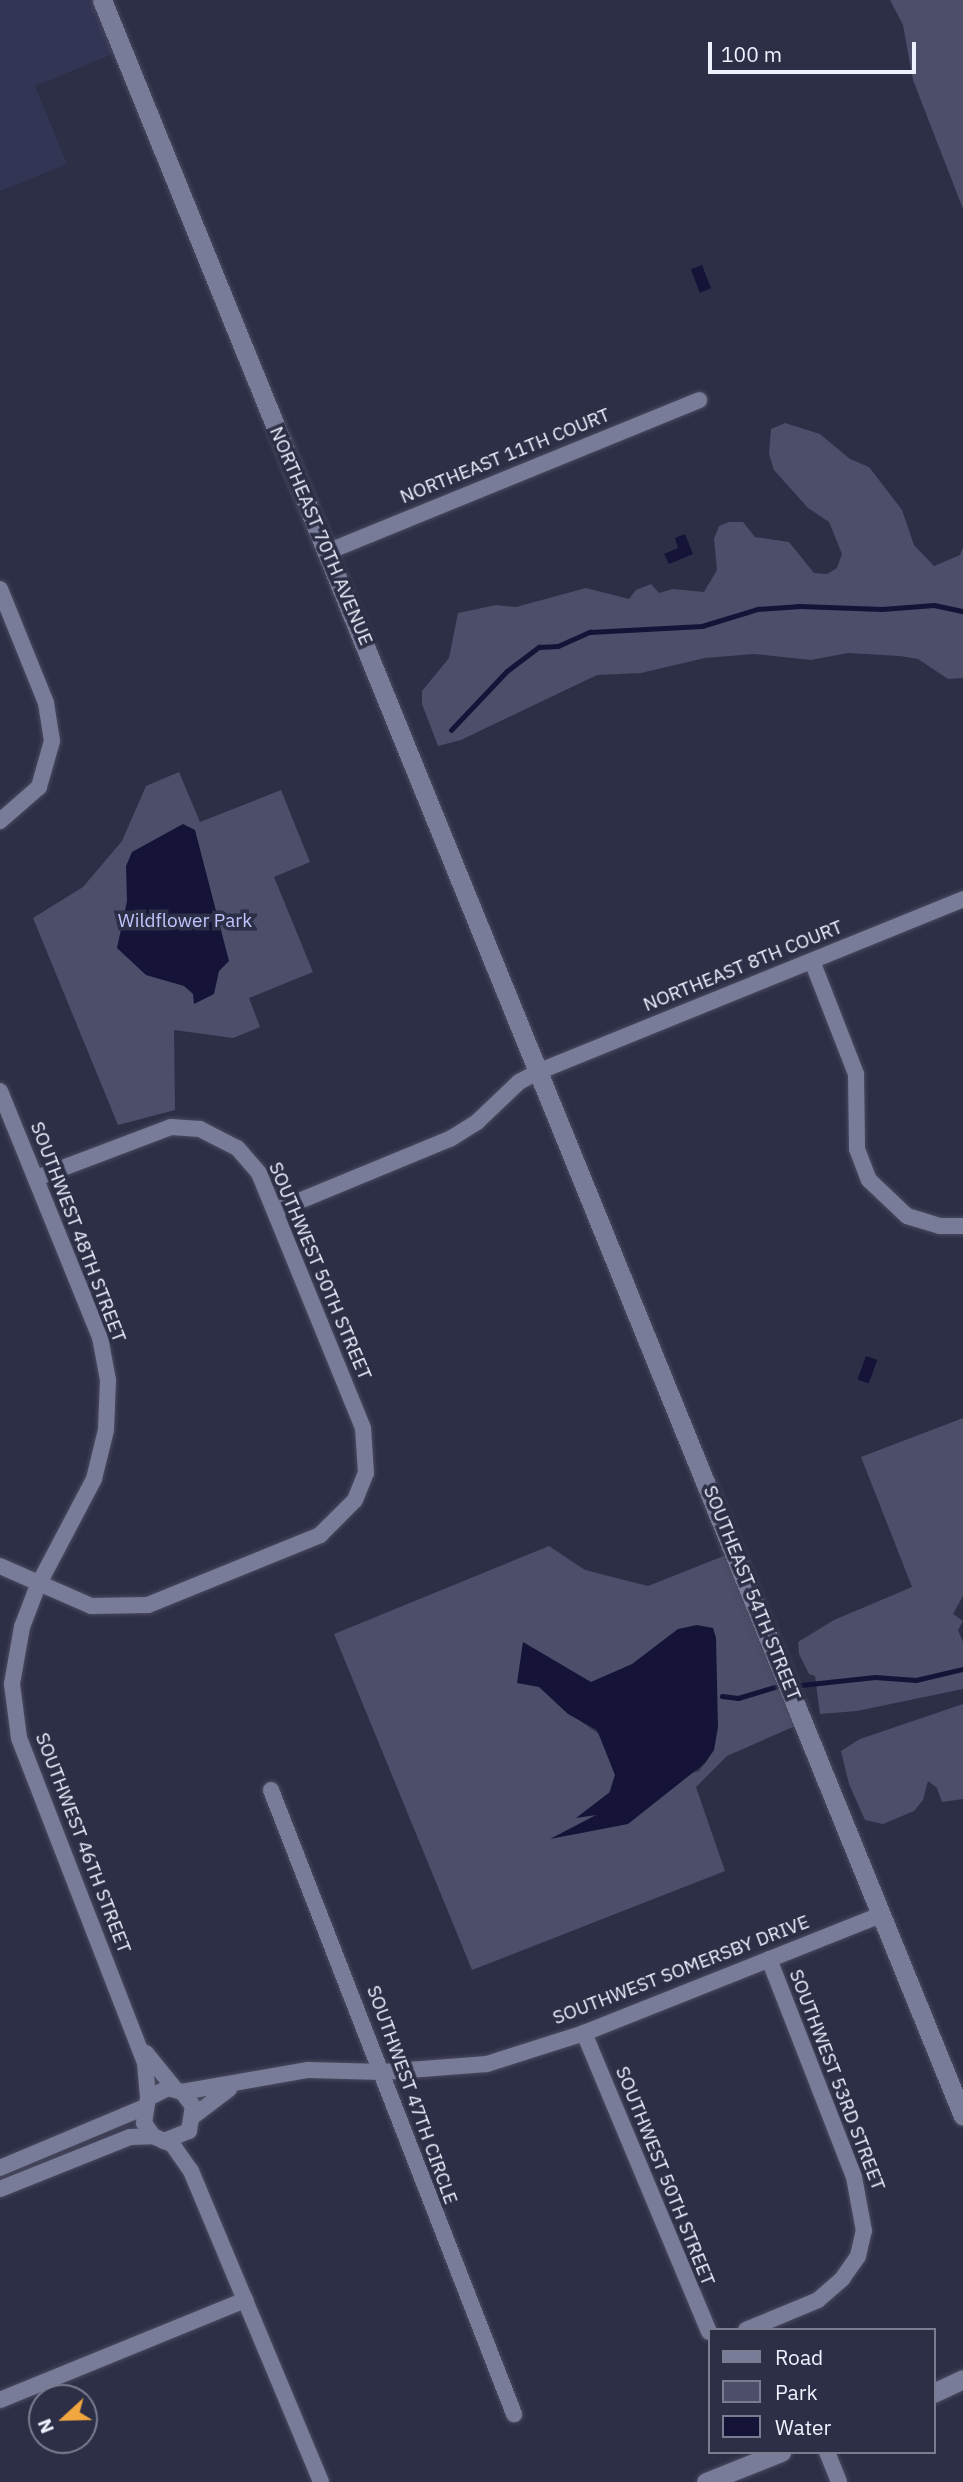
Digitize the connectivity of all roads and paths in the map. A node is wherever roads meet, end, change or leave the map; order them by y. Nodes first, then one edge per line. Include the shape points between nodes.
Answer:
1 (102, 0) edge
2 (699, 400) dead end
3 (327, 552) junction
4 (0, 589) edge
5 (0, 821) edge
6 (963, 899) edge
7 (811, 961) junction
8 (540, 1071) junction
9 (0, 1090) edge
10 (36, 1178) junction
11 (275, 1211) junction
12 (963, 1226) edge
13 (0, 1566) edge
14 (38, 1585) junction
15 (271, 1790) dead end
16 (881, 1915) junction
17 (769, 1959) junction
18 (135, 2032) junction
19 (584, 2033) junction
20 (383, 2072) junction
21 (245, 2081) junction
22 (179, 2091) junction
23 (146, 2103) junction
24 (195, 2115) junction
25 (963, 2116) edge
26 (189, 2131) junction
27 (159, 2138) junction
28 (0, 2168) edge
29 (0, 2189) edge
30 (201, 2194) junction
31 (245, 2300) junction
32 (751, 2328) edge
33 (708, 2330) edge
34 (963, 2379) edge
35 (935, 2392) edge
36 (0, 2400) edge
37 (514, 2414) dead end
38 (776, 2454) edge
39 (828, 2454) edge
40 (321, 2482) edge
41 (706, 2482) edge
42 (839, 2482) edge

1 - 3 street, NORTHEAST 70TH AVENUE
2 - 3 street, NORTHEAST 11TH COURT
3 - 8 street, NORTHEAST 70TH AVENUE
4 - 5 street via 51,723 47,771 28,801
6 - 7 street, NORTHEAST 8TH COURT
7 - 8 street, NORTHEAST 8TH COURT
7 - 12 street via 856,1074 857,1149 869,1180 907,1216 940,1226
8 - 11 street, NORTHEAST 8TH COURT via 519,1082 477,1122 450,1139
8 - 16 street, SOUTHEAST 54TH STREET
9 - 10 street, SOUTHWEST 48TH STREET
10 - 11 street, SOUTHWEST 50TH STREET via 159,1130 200,1129 229,1143 249,1160
10 - 14 street, SOUTHWEST 48TH STREET via 100,1337 108,1401 94,1479
11 - 14 street, SOUTHWEST 50TH STREET via 366,1441 366,1473 355,1500 334,1526 304,1544 148,1605 91,1606
13 - 14 street
14 - 18 street, SOUTHWEST 46TH STREET via 22,1627 12,1684 19,1738
15 - 20 street, SOUTHWEST 47TH CIRCLE
16 - 17 street, SOUTHWEST SOMERSBY DRIVE
16 - 25 street, SOUTHEAST 54TH STREET
17 - 19 street, SOUTHWEST SOMERSBY DRIVE
17 - 32 street, SOUTHWEST 53RD STREET via 854,2176 864,2213 858,2256 842,2279 818,2300
18 - 22 street, SOUTHWEST 46TH STREET via 152,2063
18 - 23 street, SOUTHWEST 46TH STREET via 147,2069
19 - 20 street, SOUTHWEST SOMERSBY DRIVE via 487,2064
19 - 33 street, SOUTHWEST 50TH STREET
20 - 21 street, SOUTHWEST SOMERSBY DRIVE via 308,2070
20 - 37 street, SOUTHWEST 47TH CIRCLE via 397,2123
21 - 22 street, SOUTHWEST SOMERSBY DRIVE
21 - 24 street, SOUTHWEST SOMERSBY DRIVE via 216,2095
22 - 23 street via 160,2090
22 - 24 street
23 - 27 street via 144,2123
23 - 28 street
24 - 26 street
26 - 27 street
26 - 30 street
27 - 29 street via 130,2137
27 - 30 street via 183,2157
30 - 31 street
31 - 36 street
31 - 40 street
34 - 35 street
38 - 41 street
39 - 42 street

